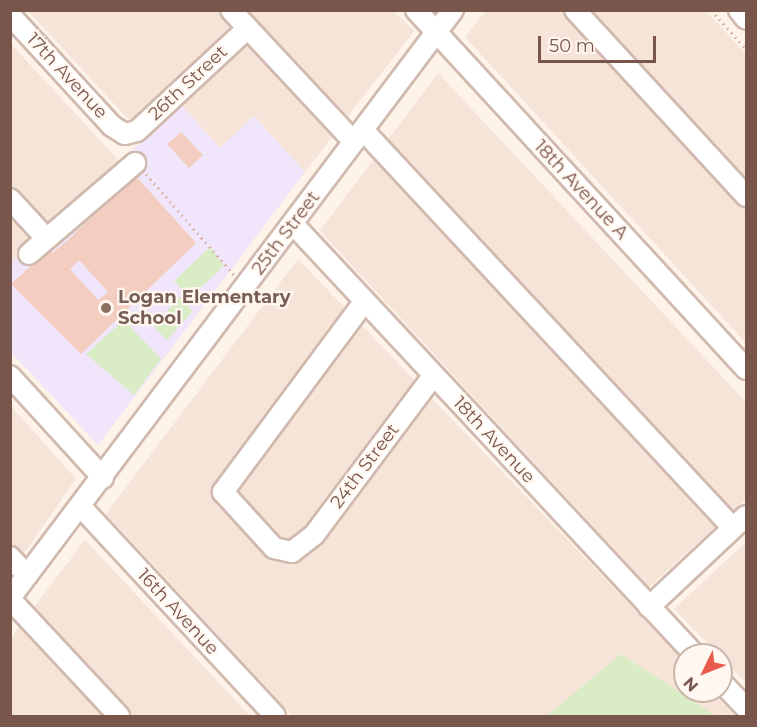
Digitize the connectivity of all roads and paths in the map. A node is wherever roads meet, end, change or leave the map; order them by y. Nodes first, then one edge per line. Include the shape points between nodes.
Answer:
1 (231, 10) edge
2 (416, 10) edge
3 (453, 10) edge
4 (575, 10) edge
5 (711, 10) edge
6 (739, 10) edge
7 (10, 15) edge
8 (747, 19) edge
9 (248, 28) junction
10 (436, 33) junction
11 (747, 49) edge
12 (125, 134) joint
13 (359, 136) junction
14 (135, 163) joint
15 (747, 196) edge
16 (10, 199) edge
17 (292, 224) junction
18 (46, 238) junction
19 (29, 254) dead end
20 (246, 287) junction
21 (364, 302) junction
22 (747, 369) edge
23 (10, 376) edge
24 (434, 376) junction
25 (104, 478) junction
26 (81, 507) junction
27 (740, 522) edge
28 (10, 557) edge
29 (27, 575) junction
30 (10, 599) edge
31 (649, 607) junction
32 (684, 643) edge
33 (733, 694) edge
34 (747, 708) edge
35 (119, 717) edge
36 (274, 717) edge

1 - 9 street
2 - 10 street, 18th Avenue A
3 - 10 street, 25th Street
4 - 15 street
5 - 11 path
6 - 8 street
7 - 12 street, 17th Avenue via 112,126
9 - 12 street, 26th Street via 137,130
9 - 13 street
10 - 13 street, 25th Street
10 - 22 street, 18th Avenue A
13 - 17 street, 25th Street
13 - 27 street
14 - 18 street
14 - 20 path
16 - 18 street
17 - 20 street, 25th Street
17 - 21 street, 18th Avenue
18 - 19 street
20 - 25 street, 25th Street
21 - 24 street, 18th Avenue
21 - 24 street, 24th Street via 223,492 274,548 292,552 314,535
23 - 25 street
24 - 31 street, 18th Avenue
25 - 26 street, 25th Street
26 - 29 street, 25th Street
26 - 36 street, 16th Avenue
27 - 31 street
28 - 29 street
29 - 30 street, 25th Street
30 - 35 street
31 - 32 street, 18th Avenue
33 - 34 street

